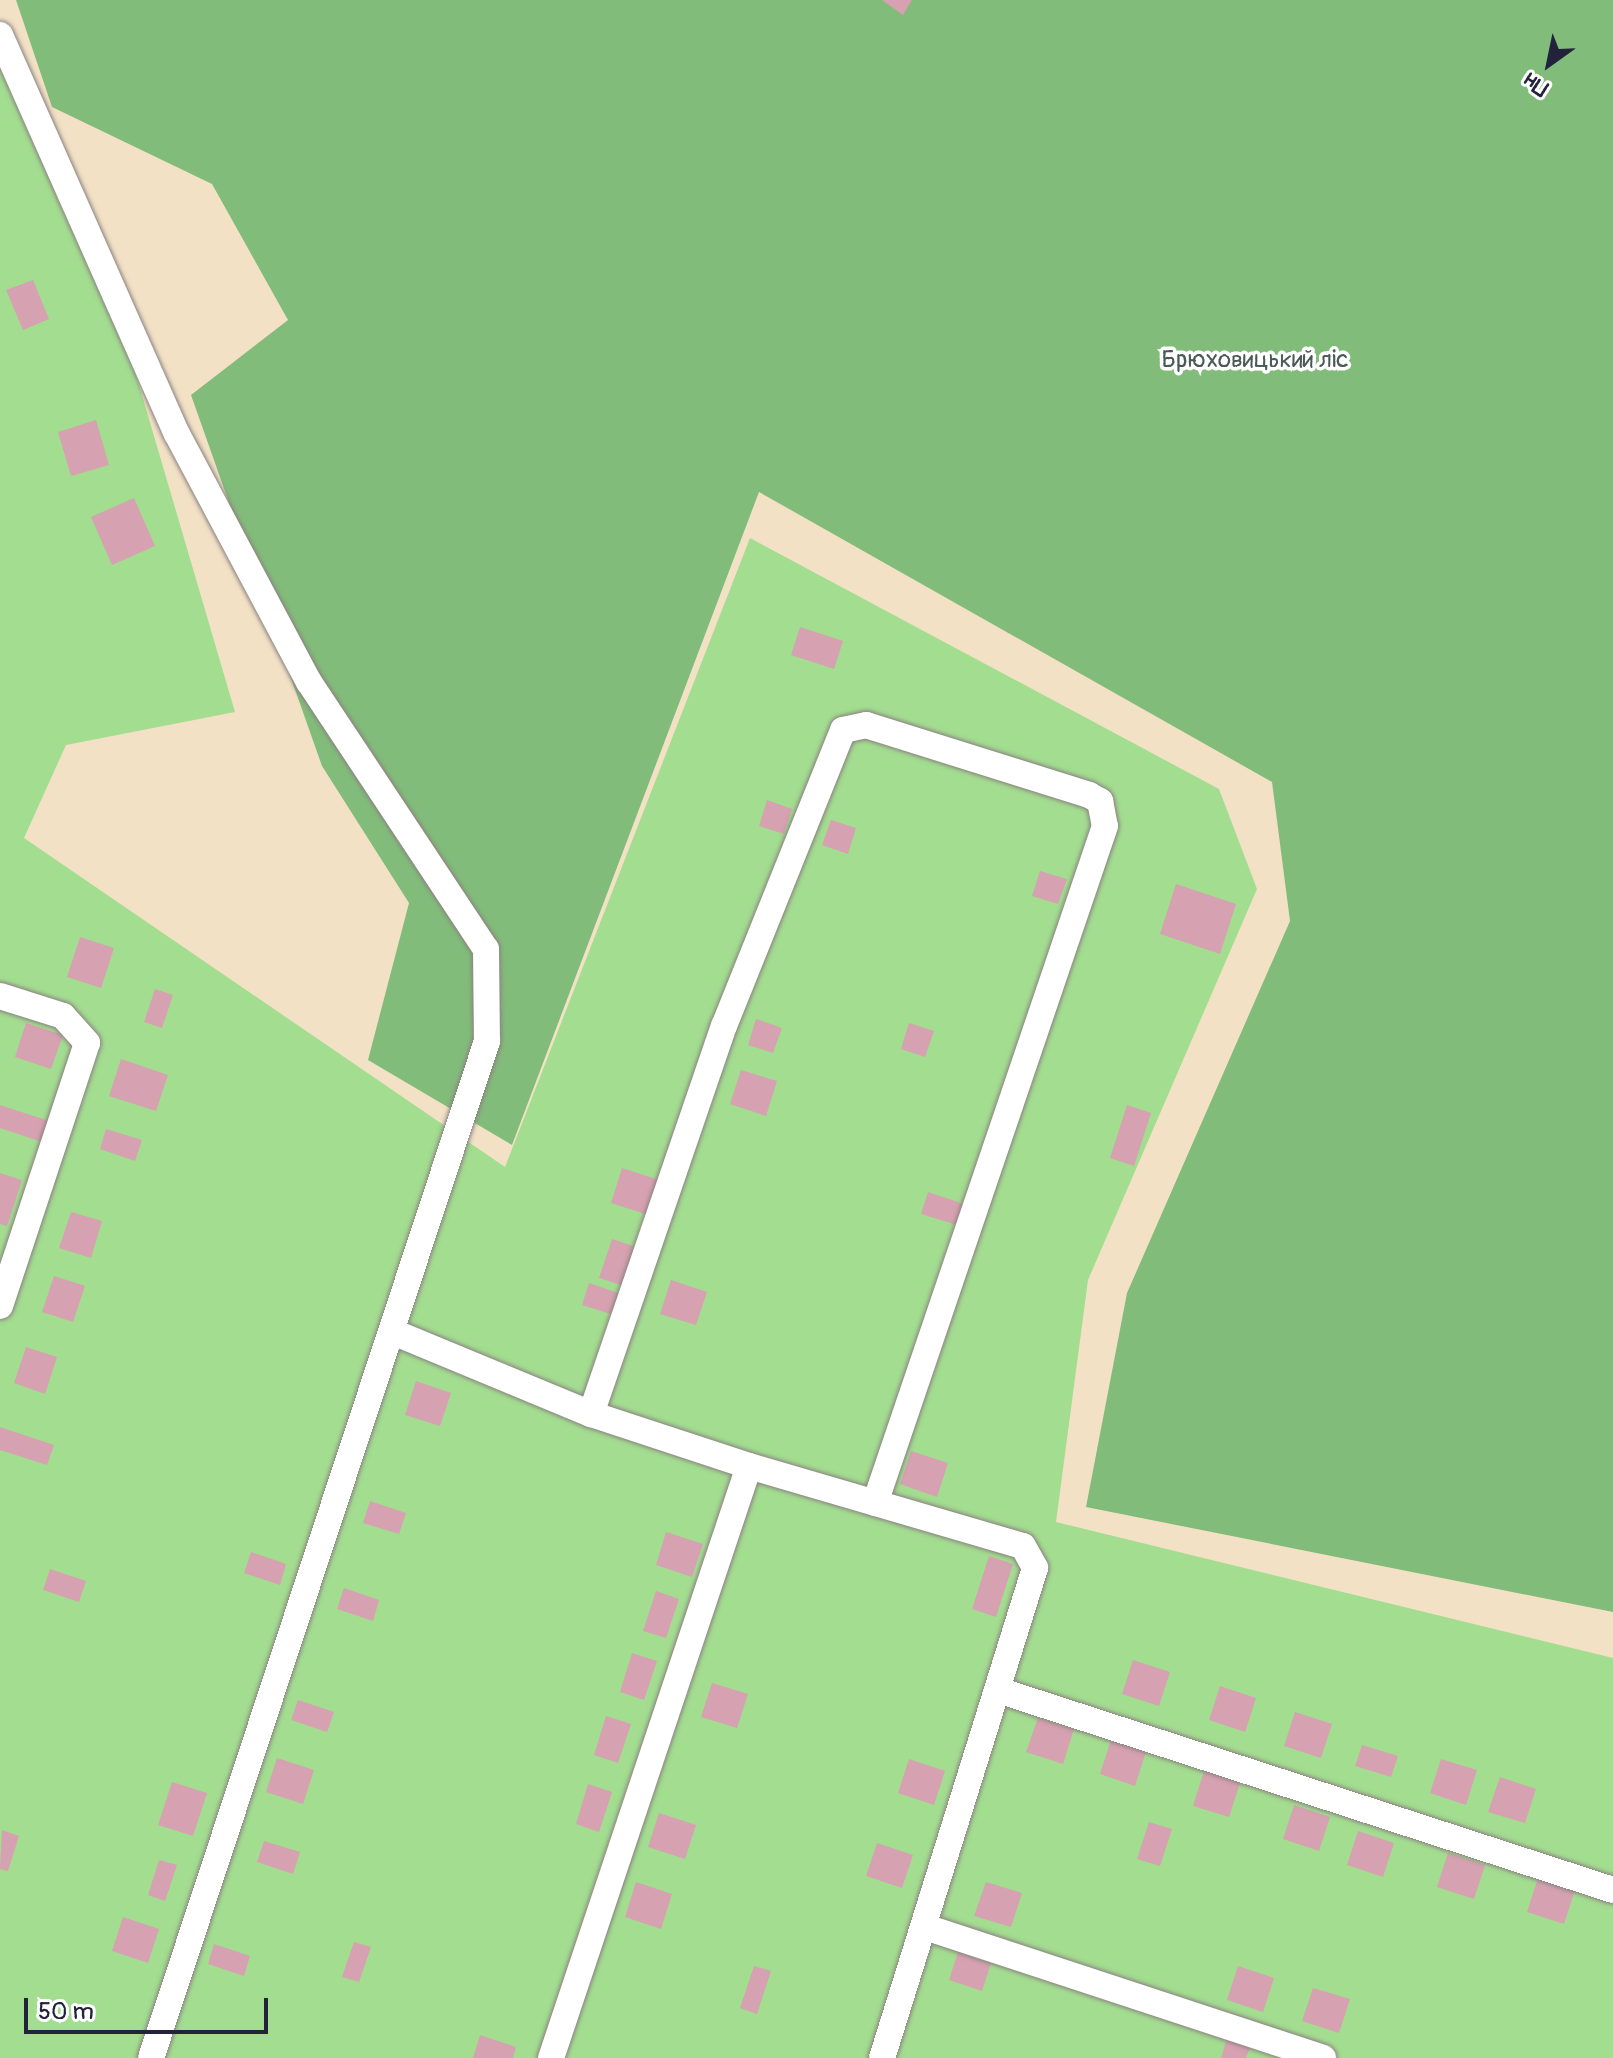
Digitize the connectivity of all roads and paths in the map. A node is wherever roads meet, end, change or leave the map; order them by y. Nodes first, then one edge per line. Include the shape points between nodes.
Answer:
1 (0, 35) edge
2 (0, 996) edge
3 (0, 1306) edge
4 (393, 1332) junction
5 (591, 1414) junction
6 (749, 1466) junction
7 (875, 1503) junction
8 (1001, 1691) junction
9 (1613, 1890) edge
10 (925, 1927) junction
11 (151, 2058) edge
12 (551, 2058) edge
13 (882, 2058) edge
14 (1323, 2058) edge

1 - 4 street via 191,462 309,682 486,949 487,1041
2 - 3 street via 63,1016 87,1043
4 - 5 street
4 - 11 street
5 - 6 street
5 - 7 street via 724,1026 843,730 866,725 1089,795 1106,813
6 - 7 street
6 - 12 street
7 - 8 street via 1023,1546 1035,1568
8 - 9 street
8 - 10 street
10 - 13 street
10 - 14 street

